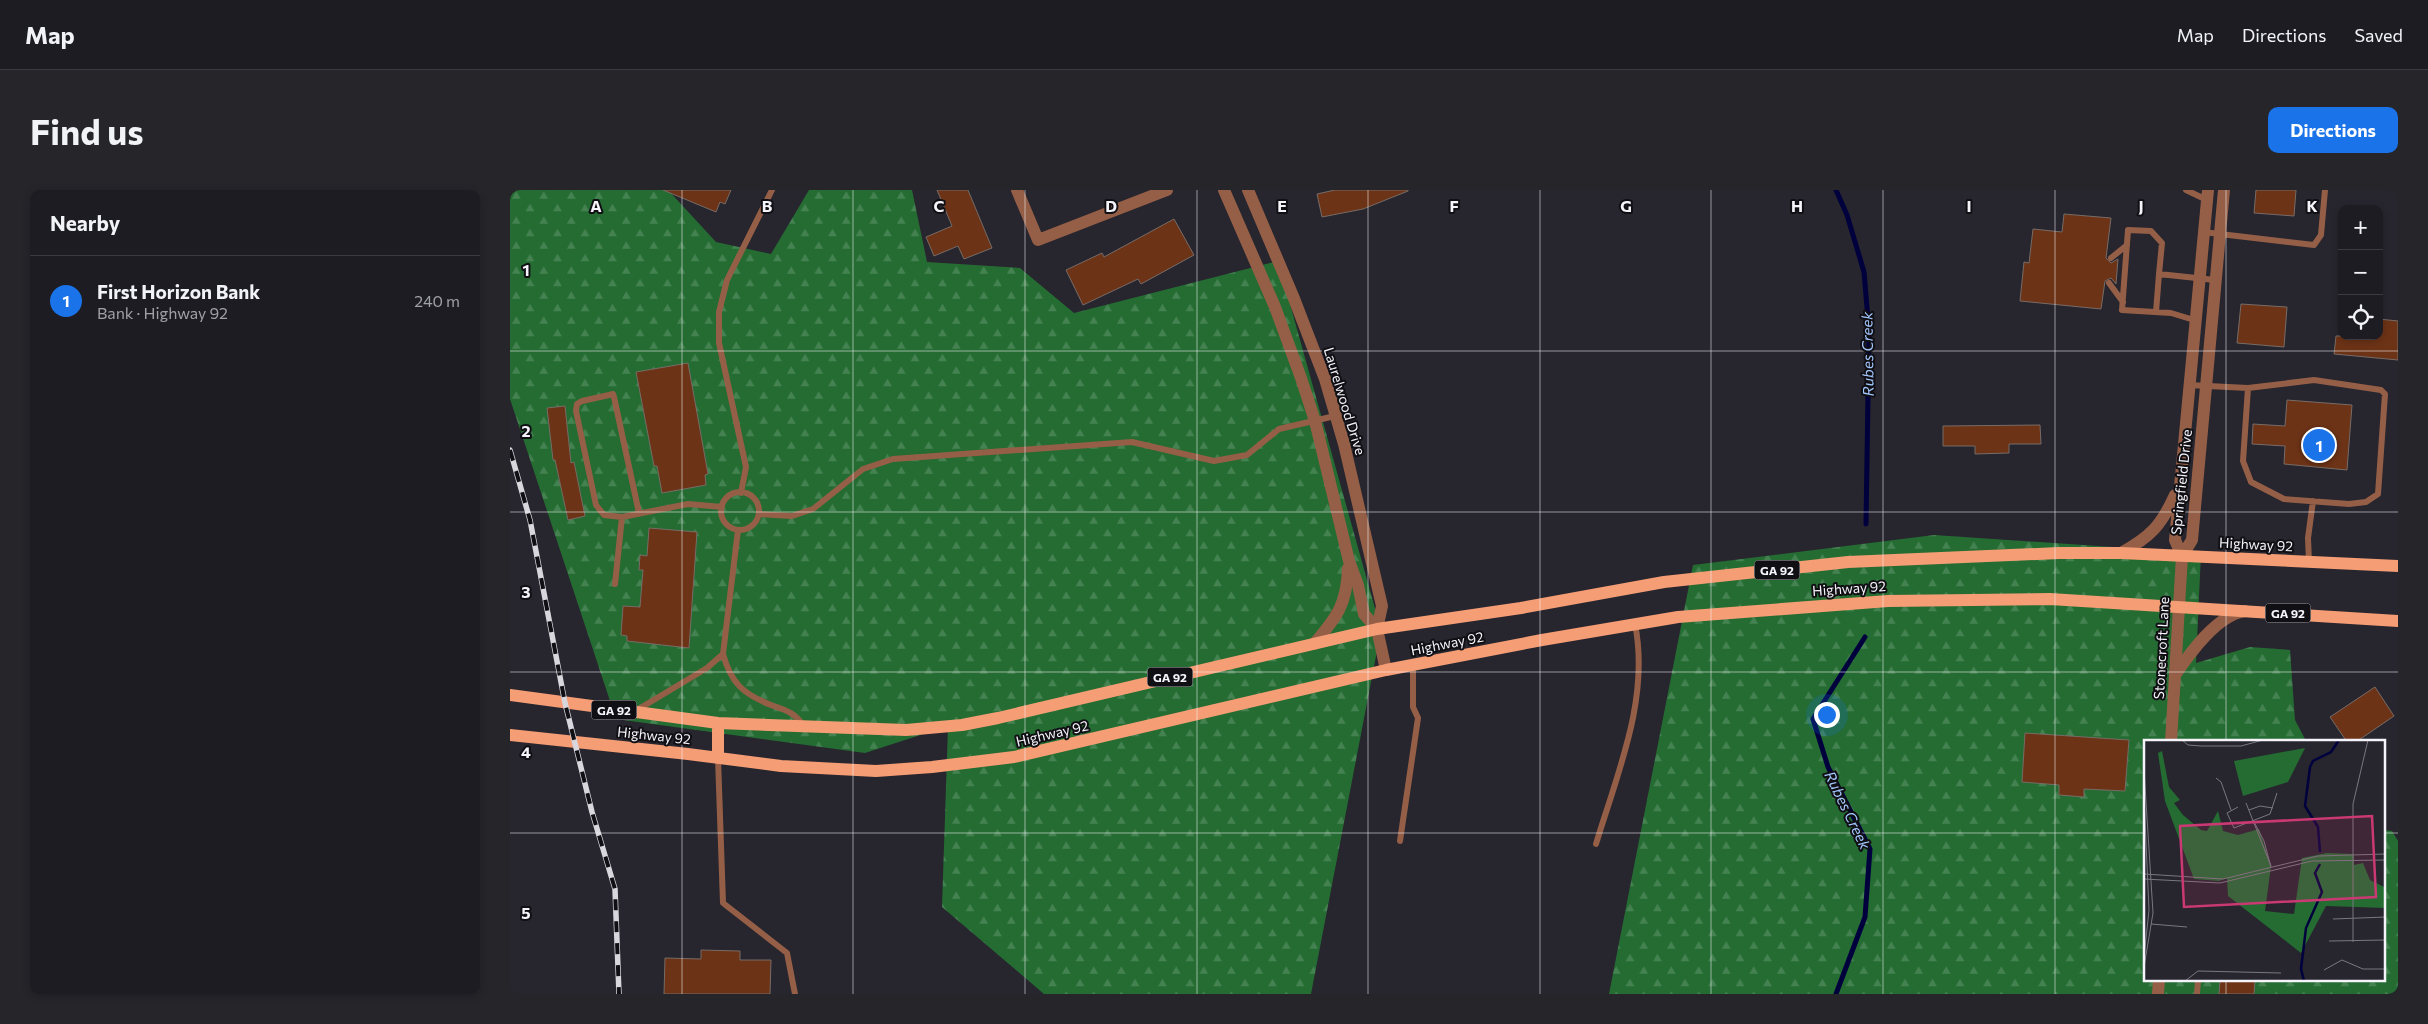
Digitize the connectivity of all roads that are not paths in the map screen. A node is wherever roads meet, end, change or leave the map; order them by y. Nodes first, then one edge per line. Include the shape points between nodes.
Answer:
1 (772, 190) edge
2 (1017, 190) edge
3 (1167, 190) edge
4 (1224, 190) edge
5 (1248, 190) edge
6 (2186, 190) edge
7 (2224, 190) edge
8 (2325, 190) edge
9 (2207, 195) edge
10 (2203, 232) junction
11 (2220, 233) junction
12 (2127, 245) junction
13 (2111, 258) dead end
14 (2159, 274) junction
15 (2199, 278) junction
16 (2215, 280) junction
17 (2109, 283) dead end
18 (2123, 303) junction
19 (2156, 312) junction
20 (2194, 320) junction
21 (2188, 385) junction
22 (2205, 387) junction
23 (2248, 388) junction
24 (1335, 416) junction
25 (1315, 421) junction
26 (2180, 486) junction
27 (741, 493) junction
28 (2313, 502) junction
29 (722, 507) junction
30 (639, 513) junction
31 (759, 514) junction
32 (622, 517) junction
33 (738, 530) junction
34 (2121, 553) junction
35 (2182, 556) junction
36 (1349, 561) junction
37 (2309, 562) junction
38 (2398, 566) edge
39 (615, 584) dead end
40 (2178, 606) junction
41 (2249, 610) junction
42 (2398, 621) edge
43 (1634, 623) junction
44 (1377, 629) junction
45 (1314, 644) junction
46 (723, 654) junction
47 (1413, 665) junction
48 (1386, 670) junction
49 (2175, 675) junction
50 (510, 695) edge
51 (632, 712) junction
52 (718, 723) junction
53 (803, 725) junction
54 (510, 735) edge
55 (2171, 740) edge
56 (718, 758) junction
57 (1400, 841) dead end
58 (1596, 844) dead end
59 (795, 994) edge

1 - 27 lane via 727,280 719,312 720,343 746,467
2 - 3 street via 1038,240
4 - 25 street, Laurelwood Drive via 1275,307
5 - 24 street, Laurelwood Drive via 1311,340
6 - 9 lane
7 - 11 street, Springfield Drive
8 - 11 lane via 2321,235 2314,245
9 - 10 street, Springfield Drive
10 - 11 lane
10 - 15 street, Springfield Drive
11 - 16 street, Springfield Drive
12 - 13 lane
12 - 14 lane via 2128,230 2151,231 2162,243
12 - 18 lane
14 - 15 lane
14 - 19 lane
15 - 16 lane
15 - 20 street, Springfield Drive
16 - 22 street, Springfield Drive
17 - 18 lane
18 - 19 lane via 2122,310
19 - 20 lane
20 - 21 street, Springfield Drive
21 - 22 lane
21 - 26 street, Springfield Drive
22 - 23 lane
22 - 35 street, Springfield Drive via 2192,540
23 - 28 lane via 2243,461 2251,482 2284,499
23 - 28 lane via 2314,380 2374,387 2385,394 2378,494 2366,502
24 - 25 lane
24 - 44 street, Laurelwood Drive via 1382,606
25 - 31 lane via 1280,430 1247,455 1214,461 1132,442 893,459 863,469 813,509 792,516
25 - 36 street, Laurelwood Drive
26 - 34 street via 2168,513 2151,535
26 - 35 street, Springfield Drive via 2175,540
27 - 29 lane via 728,497
27 - 31 lane via 752,497
28 - 37 lane via 2308,538
29 - 30 lane via 688,504
29 - 33 lane via 722,519
30 - 32 lane
30 - 32 lane via 613,394 582,401 577,404 576,411 596,505 604,515
31 - 33 lane via 753,526
32 - 39 lane
33 - 46 lane
34 - 35 main road, Highway 92 / GA 92
34 - 44 main road, Highway 92 / GA 92 via 1848,562 1664,582 1521,608
35 - 37 main road, Highway 92 / GA 92
35 - 40 street, Stonecroft Lane
36 - 44 street, Laurelwood Drive via 1364,614
36 - 45 street, Laurelwood Drive via 1348,591 1344,601
37 - 38 main road, Highway 92 / GA 92
40 - 41 main road, Highway 92 / GA 92
40 - 43 main road, Highway 92 / GA 92 via 2050,598 1888,601
40 - 49 street, Stonecroft Lane
41 - 42 main road, Highway 92 / GA 92
41 - 49 street via 2230,616 2209,633
43 - 47 main road, Highway 92 / GA 92
43 - 58 lane via 1640,649 1640,669 1633,719
44 - 45 main road, Highway 92 / GA 92
44 - 48 street, Laurelwood Drive
45 - 53 main road, Highway 92 / GA 92 via 962,725 906,730
46 - 51 lane via 707,668
46 - 53 lane via 734,682 770,705 794,714
47 - 48 main road, Highway 92 / GA 92
47 - 57 lane via 1413,707 1418,718
48 - 56 main road, Highway 92 / GA 92 via 1014,757 876,771 781,766
49 - 55 street, Stonecroft Lane
50 - 51 main road, Highway 92 / GA 92
51 - 52 main road, Highway 92 / GA 92
52 - 53 main road, Highway 92 / GA 92
52 - 56 main road
54 - 56 main road, Highway 92 / GA 92
56 - 59 lane via 723,903 787,953

